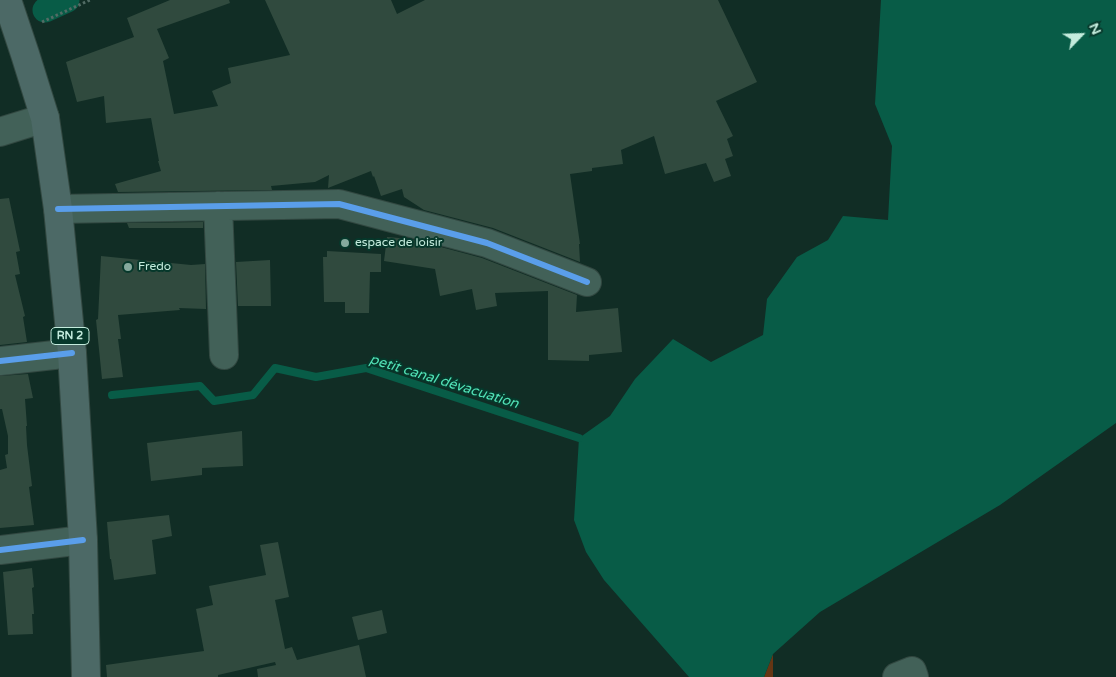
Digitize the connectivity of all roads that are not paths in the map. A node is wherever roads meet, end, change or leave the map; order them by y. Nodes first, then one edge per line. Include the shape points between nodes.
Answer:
1 (6, 2) edge
2 (45, 118) junction
3 (0, 132) edge
4 (218, 206) junction
5 (58, 209) junction
6 (587, 282) dead end
7 (72, 353) junction
8 (224, 355) dead end
9 (0, 361) edge
10 (83, 540) junction
11 (0, 550) edge
12 (86, 677) edge
13 (897, 677) edge
14 (914, 677) edge

1 - 2 main road, RN 2
2 - 3 street
2 - 5 main road, RN 2
4 - 5 street
4 - 6 street via 339,204 486,243
4 - 8 street
5 - 7 main road, RN 2
7 - 9 street
7 - 10 main road, RN 2
10 - 11 street
10 - 12 main road, RN 2
13 - 14 street via 912,671

